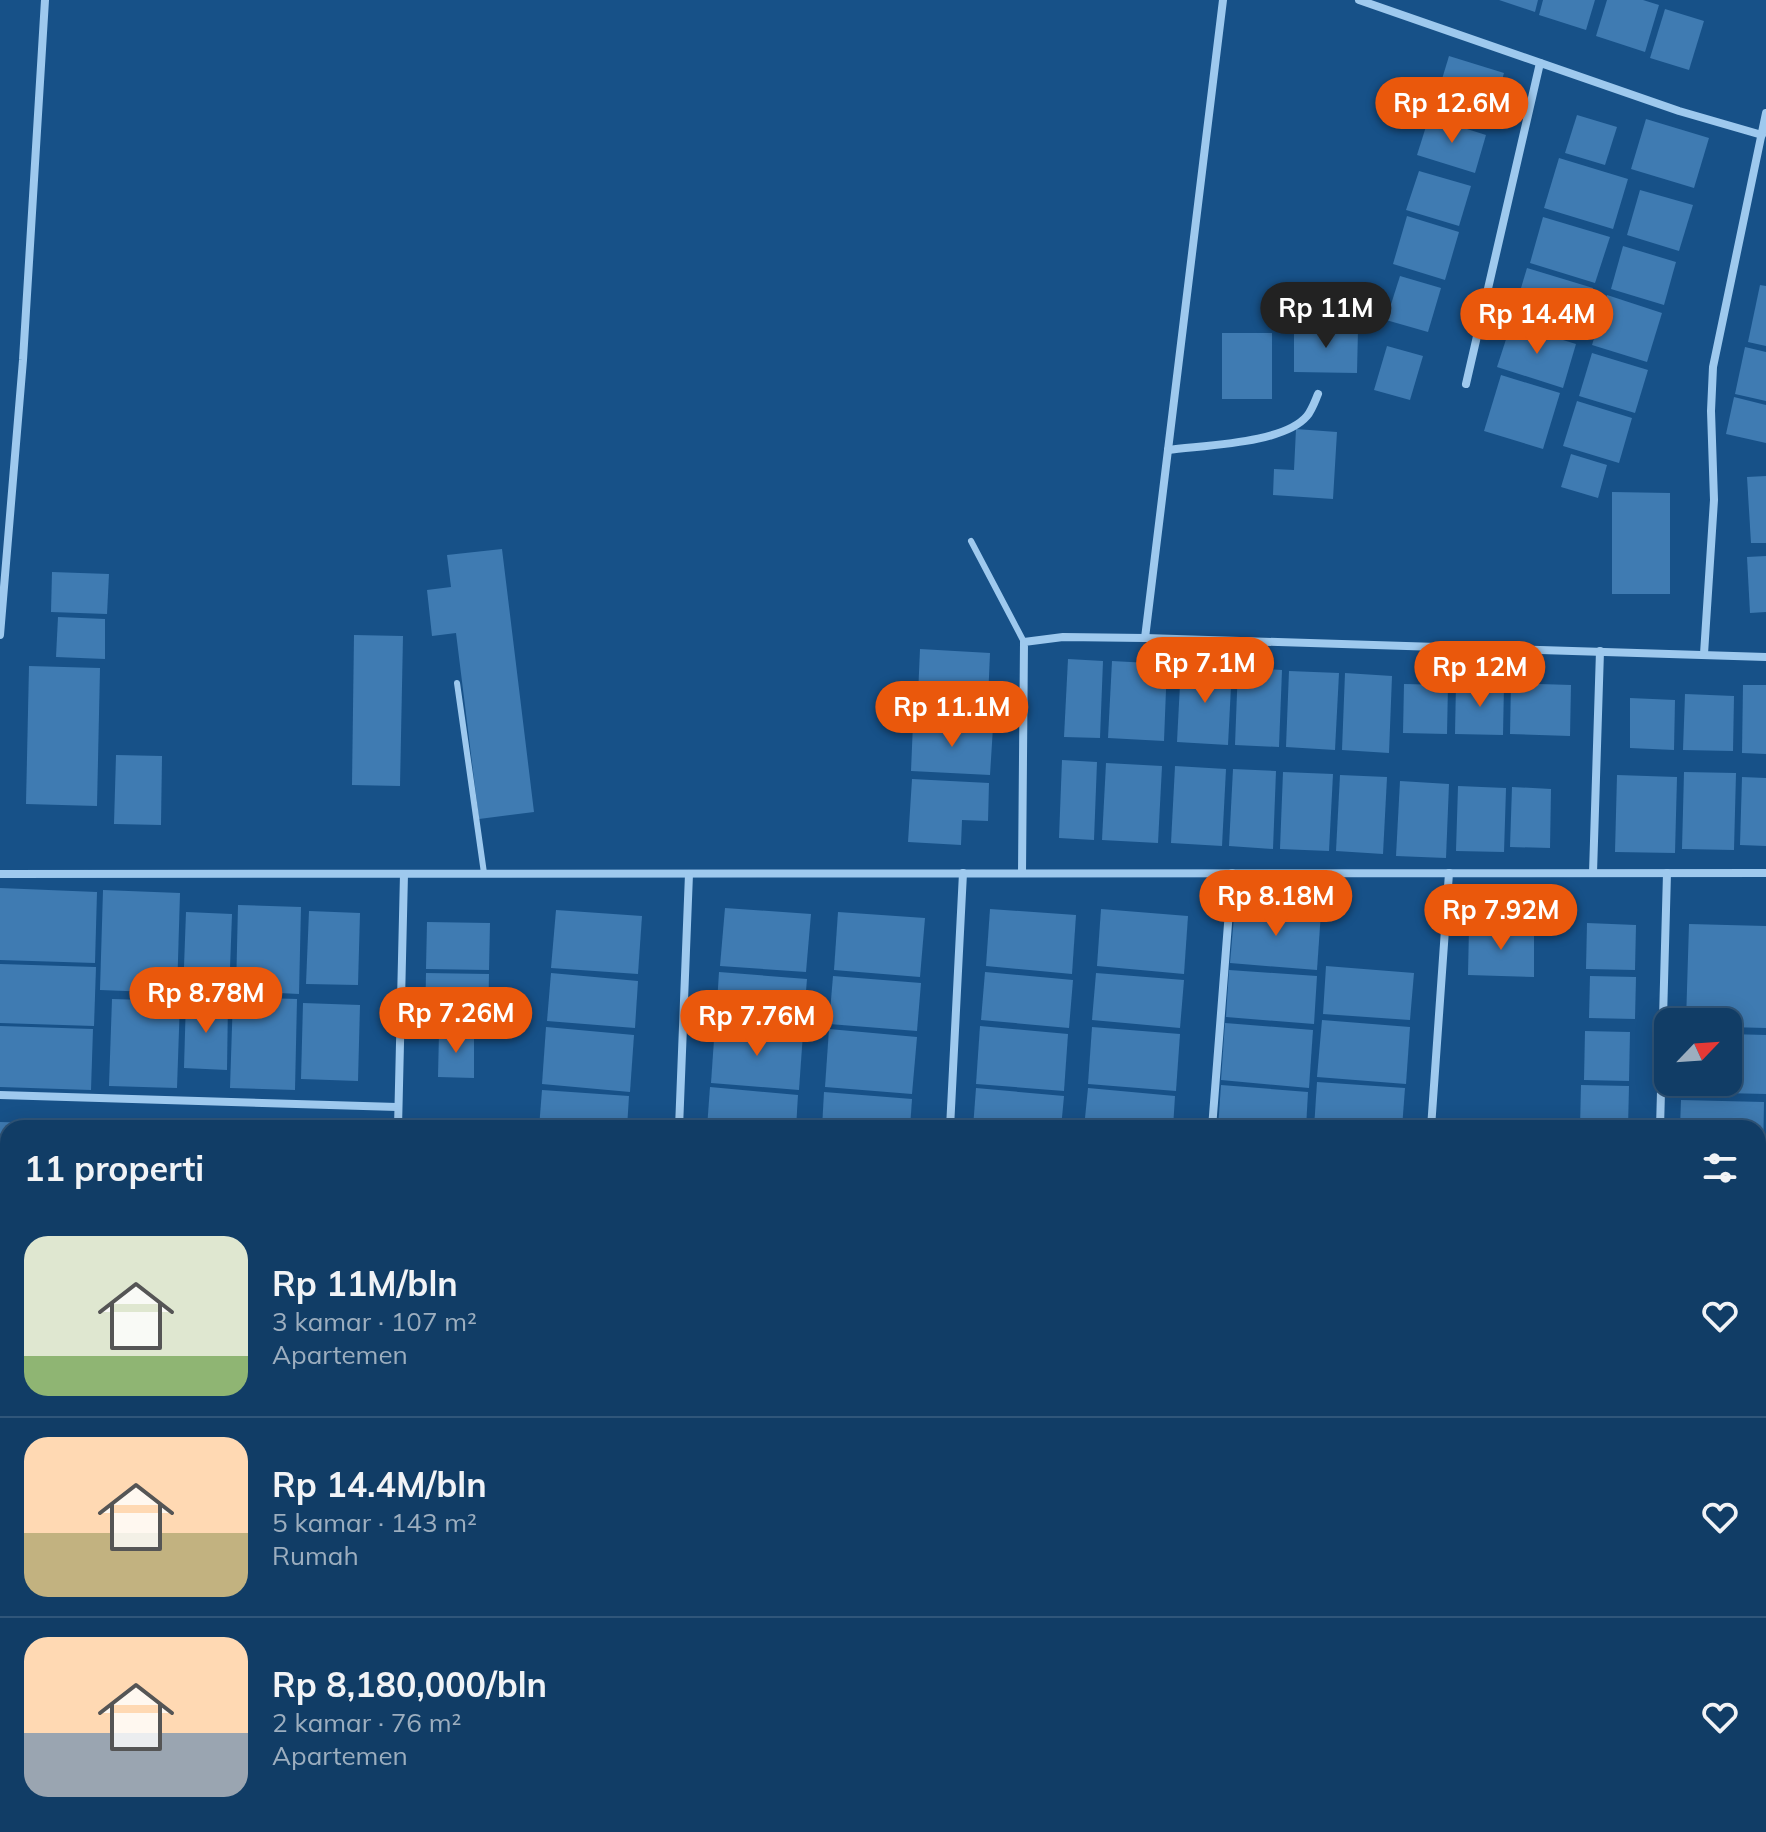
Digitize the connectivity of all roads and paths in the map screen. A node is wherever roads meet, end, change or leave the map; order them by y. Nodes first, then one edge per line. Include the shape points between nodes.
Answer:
1 (45, 0) edge
2 (1223, 0) edge
3 (1359, 0) edge
4 (1540, 63) junction
5 (1766, 113) edge
6 (1762, 135) junction
7 (1466, 384) dead end
8 (1318, 394) dead end
9 (1168, 450) junction
10 (971, 541) dead end
11 (0, 635) edge
12 (1145, 638) junction
13 (1024, 642) junction
14 (1600, 651) junction
15 (1704, 654) junction
16 (1766, 657) edge
17 (457, 683) dead end
18 (484, 873) junction
19 (963, 873) junction
20 (1022, 873) junction
21 (1232, 873) junction
22 (1449, 873) junction
23 (1593, 873) junction
24 (1667, 873) junction
25 (1766, 873) edge
26 (0, 874) edge
27 (404, 874) junction
28 (689, 874) junction
29 (0, 1095) edge
30 (397, 1107) junction
31 (398, 1120) edge
32 (679, 1120) edge
33 (950, 1120) edge
34 (1213, 1120) edge
35 (1432, 1120) edge
36 (1660, 1120) edge

1 - 11 street
2 - 9 street
3 - 4 street
4 - 6 street
4 - 7 street
5 - 6 street
6 - 15 street via 1713,367 1714,500
8 - 9 street via 1308,415 1276,436
9 - 12 street
10 - 13 lane
12 - 13 street
12 - 14 street
13 - 20 street
14 - 15 street
14 - 23 street
15 - 16 street
17 - 18 lane
18 - 27 street
18 - 28 street
19 - 20 street
19 - 28 street
19 - 33 street
20 - 21 street
21 - 22 street
21 - 34 street
22 - 23 street
22 - 35 street
23 - 24 street
24 - 25 street
24 - 36 street
26 - 27 street
27 - 30 street
28 - 32 street
29 - 30 street
30 - 31 street

